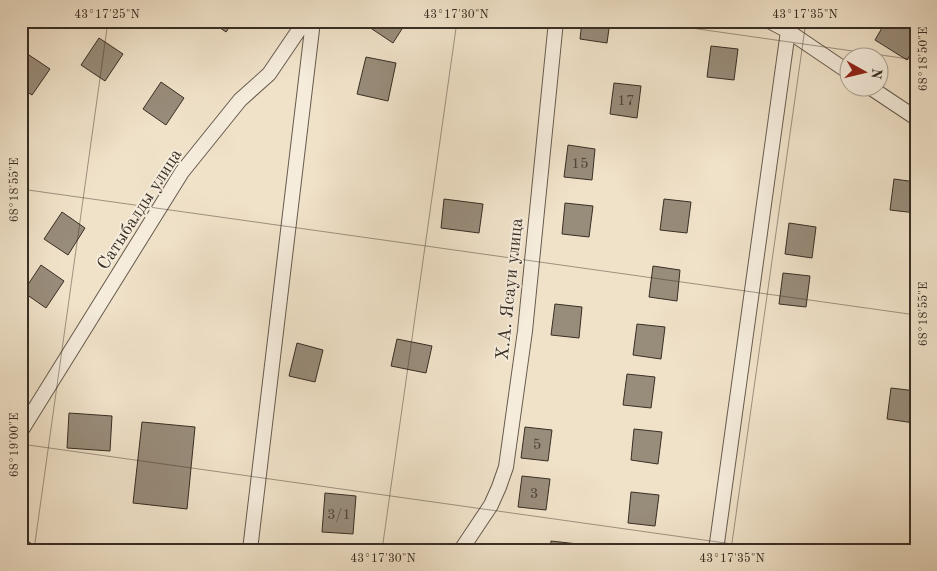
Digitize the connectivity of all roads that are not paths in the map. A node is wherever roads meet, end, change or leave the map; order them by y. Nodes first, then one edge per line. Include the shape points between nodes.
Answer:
1 (305, 21) edge
2 (313, 21) edge
3 (556, 21) edge
4 (769, 21) edge
5 (788, 31) junction
6 (840, 66) edge
7 (886, 98) edge
8 (916, 118) edge
9 (21, 431) edge
10 (250, 550) edge
11 (461, 550) edge
12 (716, 550) edge

1 - 9 street, Сатыбалды улица via 269,74 240,100 182,172
2 - 10 street
3 - 11 street, Х.А. Ясауи улица via 525,331 506,467 491,505
4 - 5 street
5 - 6 street
5 - 12 street
7 - 8 street

